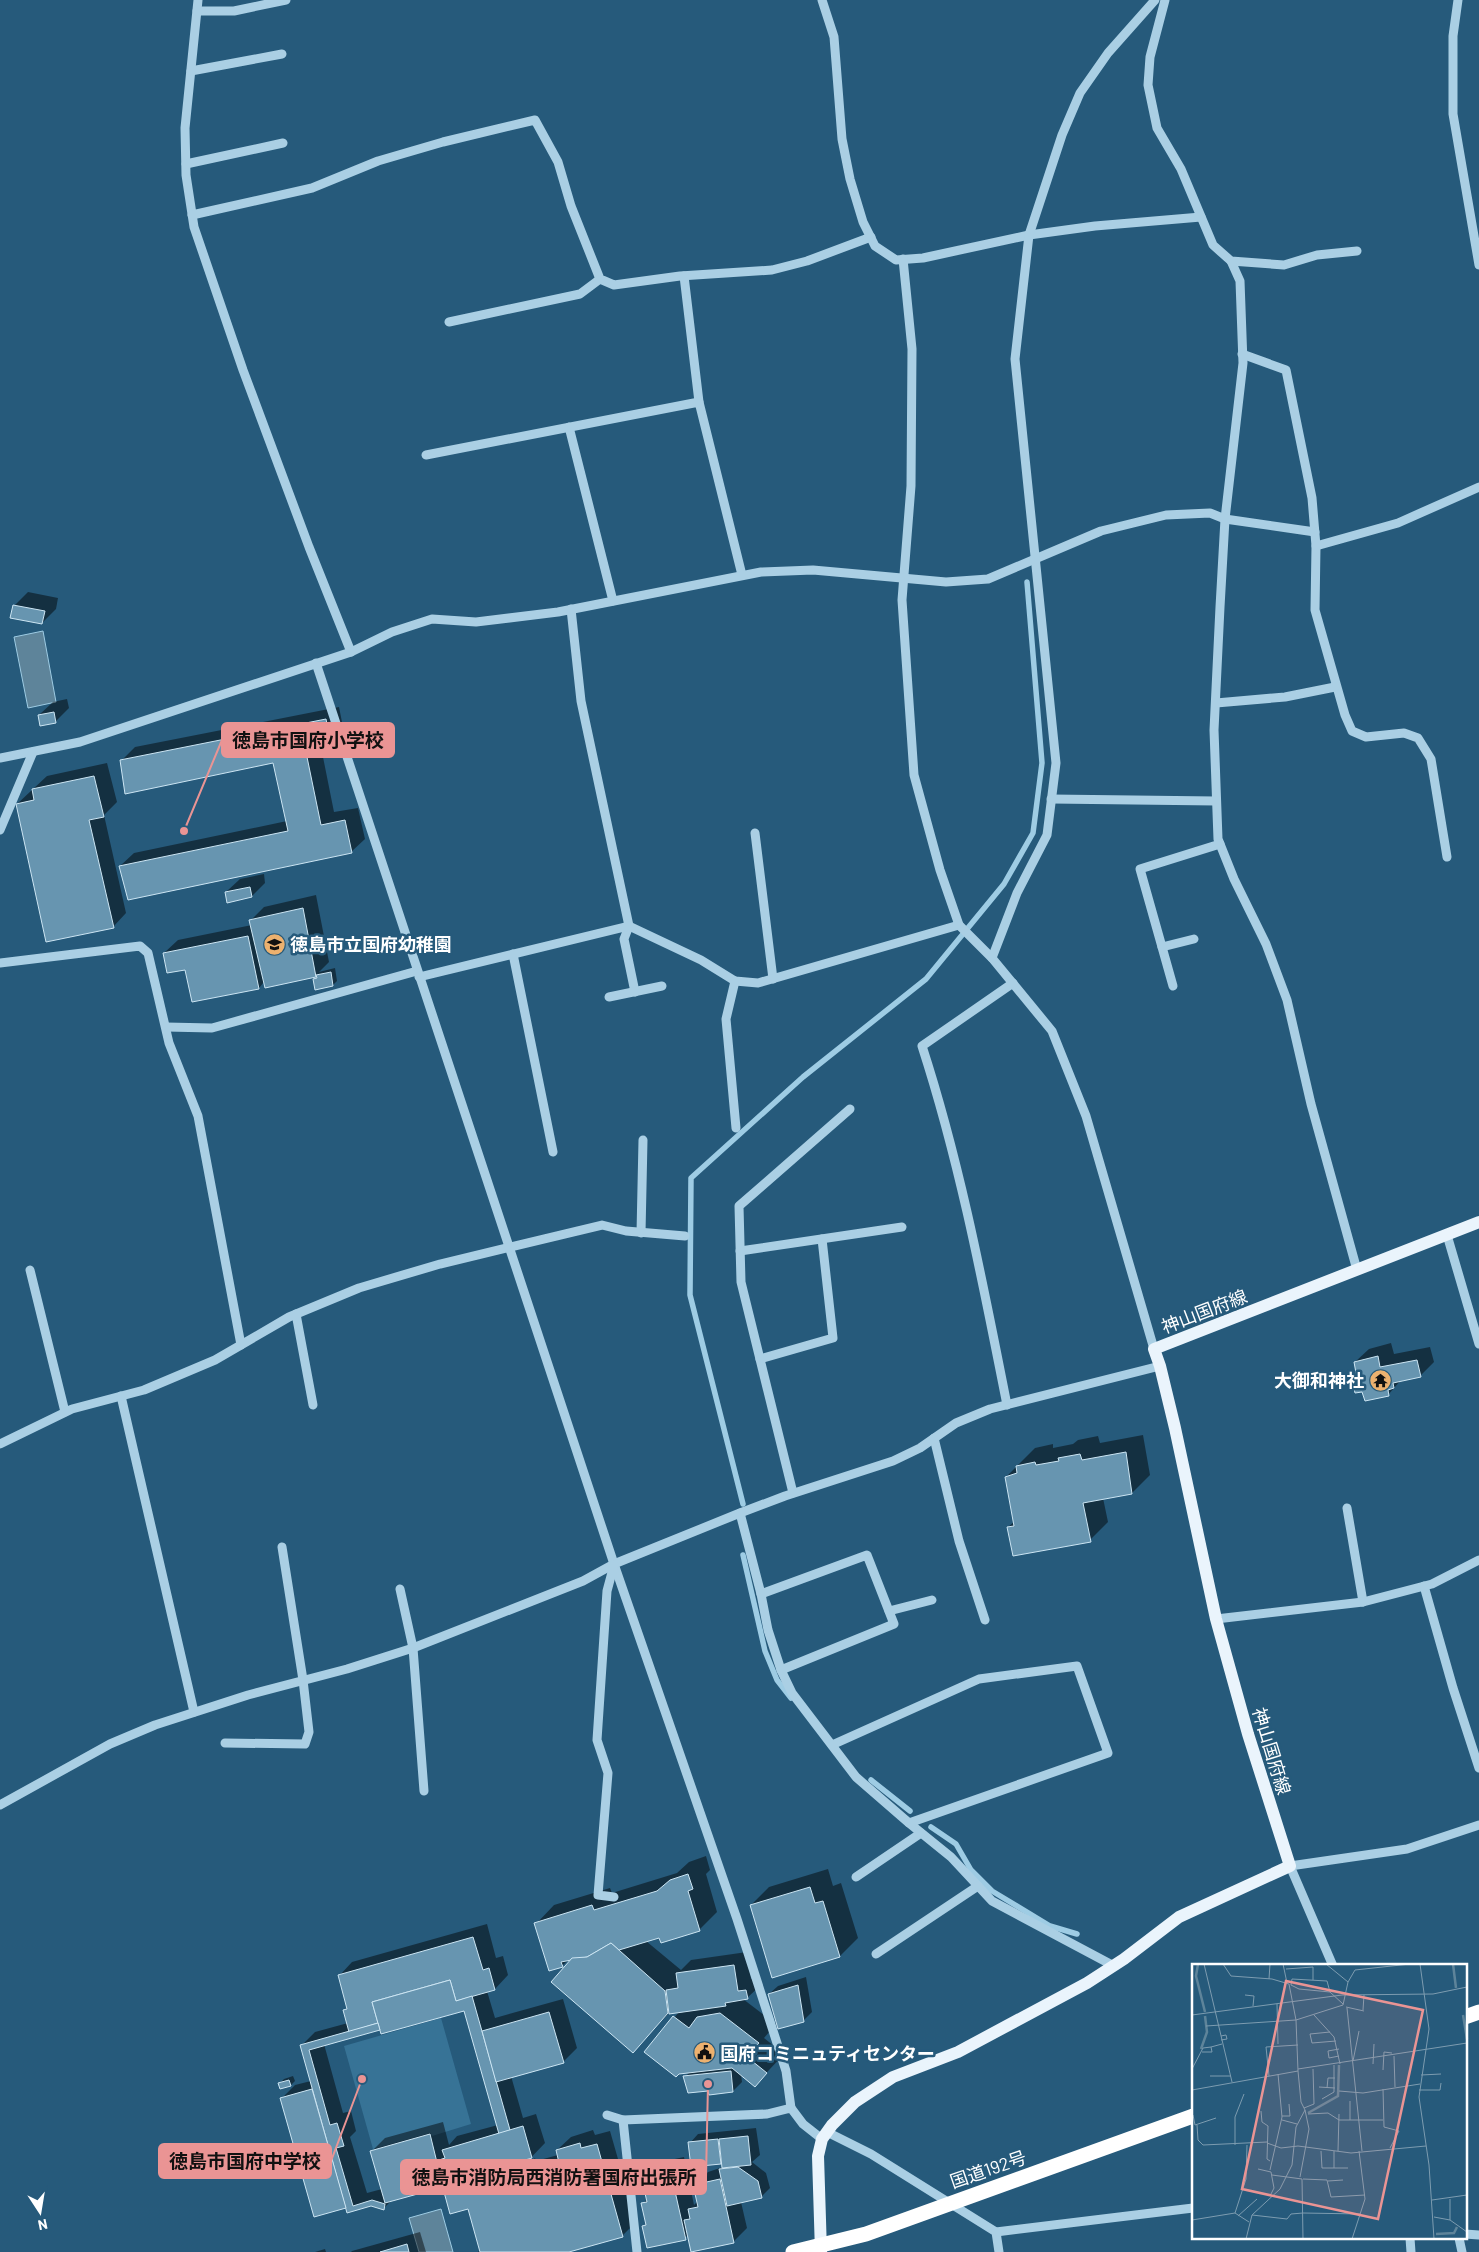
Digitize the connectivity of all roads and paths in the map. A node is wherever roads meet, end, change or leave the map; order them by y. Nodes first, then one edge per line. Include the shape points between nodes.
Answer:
1 (198, 0) edge
2 (286, 0) edge
3 (822, 0) edge
4 (1155, 0) edge
5 (1165, 0) edge
6 (1458, 0) edge
7 (196, 11) junction
8 (282, 54) dead end
9 (190, 71) junction
10 (283, 143) dead end
11 (186, 164) junction
12 (192, 215) junction
13 (1201, 217) junction
14 (1029, 235) junction
15 (871, 237) junction
16 (1357, 251) dead end
17 (903, 259) junction
18 (1230, 261) junction
19 (1479, 266) edge
20 (684, 276) junction
21 (600, 279) junction
22 (449, 322) dead end
23 (1242, 354) junction
24 (698, 402) junction
25 (569, 427) junction
26 (426, 454) dead end
27 (1479, 487) edge
28 (1225, 519) junction
29 (1314, 532) junction
30 (1316, 546) junction
31 (1035, 557) junction
32 (742, 576) junction
33 (904, 578) junction
34 (613, 601) junction
35 (571, 610) junction
36 (351, 652) junction
37 (316, 663) junction
38 (1335, 687) junction
39 (1216, 703) junction
40 (33, 752) junction
41 (0, 758) edge
42 (1051, 799) junction
43 (1216, 801) junction
44 (0, 830) edge
45 (755, 833) dead end
46 (1220, 844) junction
47 (1447, 857) dead end
48 (628, 926) junction
49 (962, 928) junction
50 (1194, 939) dead end
51 (1162, 947) junction
52 (513, 954) junction
53 (992, 958) junction
54 (0, 963) edge
55 (418, 974) junction
56 (773, 979) junction
57 (735, 981) junction
58 (1013, 984) junction
59 (662, 986) dead end
60 (1173, 986) dead end
61 (635, 992) junction
62 (609, 997) dead end
63 (166, 1027) junction
64 (850, 1109) dead end
65 (736, 1128) dead end
66 (643, 1140) dead end
67 (553, 1152) dead end
68 (1479, 1222) edge
69 (902, 1227) dead end
70 (641, 1233) junction
71 (1447, 1235) junction
72 (685, 1236) dead end
73 (822, 1239) junction
74 (510, 1246) junction
75 (740, 1251) junction
76 (30, 1270) dead end
77 (1357, 1270) junction
78 (296, 1314) junction
79 (241, 1344) junction
80 (1479, 1344) edge
81 (1154, 1349) junction
82 (760, 1359) junction
83 (1160, 1366) junction
84 (121, 1396) junction
85 (1007, 1404) junction
86 (313, 1406) dead end
87 (65, 1412) junction
88 (934, 1438) junction
89 (0, 1444) edge
90 (793, 1493) junction
91 (1347, 1508) dead end
92 (740, 1513) junction
93 (282, 1547) dead end
94 (1479, 1560) edge
95 (614, 1564) junction
96 (1424, 1586) junction
97 (400, 1589) dead end
98 (761, 1594) junction
99 (932, 1600) dead end
100 (1363, 1602) junction
101 (889, 1610) junction
102 (1216, 1619) junction
103 (985, 1620) dead end
104 (413, 1648) junction
105 (781, 1670) junction
106 (303, 1680) junction
107 (194, 1712) junction
108 (225, 1743) dead end
109 (832, 1745) junction
110 (1479, 1768) edge
111 (424, 1791) dead end
112 (0, 1805) edge
113 (908, 1823) junction
114 (1479, 1825) edge
115 (921, 1833) junction
116 (1290, 1866) junction
117 (856, 1877) dead end
118 (978, 1886) junction
119 (614, 1897) dead end
120 (876, 1954) dead end
121 (1332, 1964) edge
122 (1114, 1966) junction
123 (1479, 2012) edge
124 (1466, 2017) edge
125 (791, 2108) junction
126 (607, 2116) dead end
127 (1192, 2116) edge
128 (622, 2120) junction
129 (824, 2136) junction
130 (948, 2202) junction
131 (1192, 2208) edge
132 (996, 2232) junction
133 (1466, 2234) edge
134 (1479, 2235) edge
135 (820, 2249) edge
136 (637, 2252) edge
137 (793, 2252) edge
138 (999, 2252) edge

1 - 7 street
2 - 7 street via 234,11
3 - 15 street via 834,37 842,139 850,178 863,222
4 - 14 street via 1108,53 1080,93
5 - 13 street via 1150,57 1148,85 1157,128 1181,169
6 - 19 street via 1453,36 1453,114
7 - 9 street
8 - 9 street
9 - 11 street via 185,128
10 - 11 street
11 - 12 street
12 - 21 street via 312,188 378,161 535,120 558,162 571,206
12 - 36 street via 243,370
13 - 14 street
13 - 18 street via 1213,245
14 - 17 street via 922,258
14 - 31 street via 1015,359
15 - 17 street via 876,246 896,260
15 - 20 street via 772,270
16 - 18 street via 1317,255 1284,265
17 - 33 street via 912,350 911,486
18 - 23 street via 1240,281
20 - 21 street via 614,285
20 - 24 street
21 - 22 street via 580,294
23 - 28 street
23 - 29 street via 1286,370 1312,498
24 - 25 street
24 - 32 street
25 - 26 street
25 - 34 street
27 - 30 street via 1398,523
28 - 29 street
28 - 31 street via 1210,513 1166,515 1101,531
28 - 39 street
29 - 30 street
30 - 38 street via 1315,610
31 - 33 street via 988,578 946,582
31 - 42 street via 1056,763
32 - 33 street via 813,570
32 - 34 street
33 - 49 street via 902,600 914,775 940,870
34 - 35 street
35 - 36 street via 476,622 432,619 392,632
35 - 48 street via 580,701
36 - 37 street
37 - 40 street via 80,742
37 - 55 street
38 - 39 street via 1285,697
38 - 47 street via 1352,731 1366,737 1404,733 1418,738 1431,759
39 - 43 street
40 - 41 street
40 - 44 street
42 - 43 street
42 - 53 street via 1047,835 1017,893
43 - 46 street
45 - 56 street
46 - 51 street via 1140,869
46 - 77 street via 1266,944 1287,1000 1313,1113
48 - 52 street
48 - 57 street via 701,960
48 - 61 street via 624,939
49 - 53 street
49 - 56 street
50 - 51 street
51 - 60 street
52 - 55 street
52 - 67 street
53 - 58 street
54 - 63 street via 140,946 148,953
55 - 63 street via 212,1028
55 - 74 street
56 - 57 street via 758,983
57 - 65 street via 726,1019
58 - 81 street via 1052,1031 1086,1116
58 - 85 street via 922,1046 938,1093 974,1239
59 - 61 street
61 - 62 street
63 - 79 street via 169,1043 198,1116
64 - 75 street via 739,1206
66 - 70 street
68 - 71 main road, 神山国府線
69 - 73 street
70 - 72 street
70 - 74 street via 602,1225
71 - 77 main road, 神山国府線
71 - 80 street
73 - 75 street
73 - 82 street via 833,1338
74 - 78 street via 359,1288
74 - 95 street
75 - 82 street via 741,1282
76 - 87 street
77 - 81 main road, 神山国府線
78 - 79 street
78 - 86 street
79 - 84 street via 215,1360 144,1390
81 - 83 main road, 神山国府線
82 - 90 street
83 - 85 street
83 - 102 main road, 神山国府線
84 - 87 street
84 - 107 street
85 - 88 street via 956,1423
87 - 89 street
88 - 90 street via 893,1461
88 - 103 street via 959,1541
90 - 92 street
91 - 100 street
92 - 95 street
92 - 98 street
93 - 106 street
94 - 96 street
95 - 104 street via 583,1581
95 - 119 street via 607,1591 597,1740 608,1773 598,1896
95 - 125 street via 737,1920 786,2071
96 - 100 street
96 - 110 street
97 - 104 street
98 - 101 street via 867,1555
98 - 105 street
99 - 101 street
100 - 102 street
101 - 105 street via 894,1624
102 - 116 main road, 神山国府線
104 - 106 street
104 - 111 street
105 - 109 street via 792,1693
106 - 107 street
106 - 108 street via 309,1732 305,1744
107 - 112 street via 110,1744
109 - 113 street via 856,1777
109 - 113 street via 979,1679 1077,1666 1108,1753
113 - 115 street
114 - 116 street via 1407,1849
115 - 117 street
115 - 118 street via 951,1857
116 - 121 street
116 - 122 main road via 1179,1916
118 - 120 street
118 - 122 street via 992,1901
122 - 129 main road via 958,2052 894,2077 855,2102
123 - 124 highway
125 - 128 street via 767,2114
125 - 129 street via 803,2124
126 - 128 street
127 - 130 highway, 国道192号
128 - 136 street
129 - 130 street via 871,2154
129 - 135 main road via 818,2156
130 - 132 street
130 - 135 highway, 国道192号
131 - 132 street
132 - 138 street
133 - 134 street
135 - 137 highway, 国道192号

